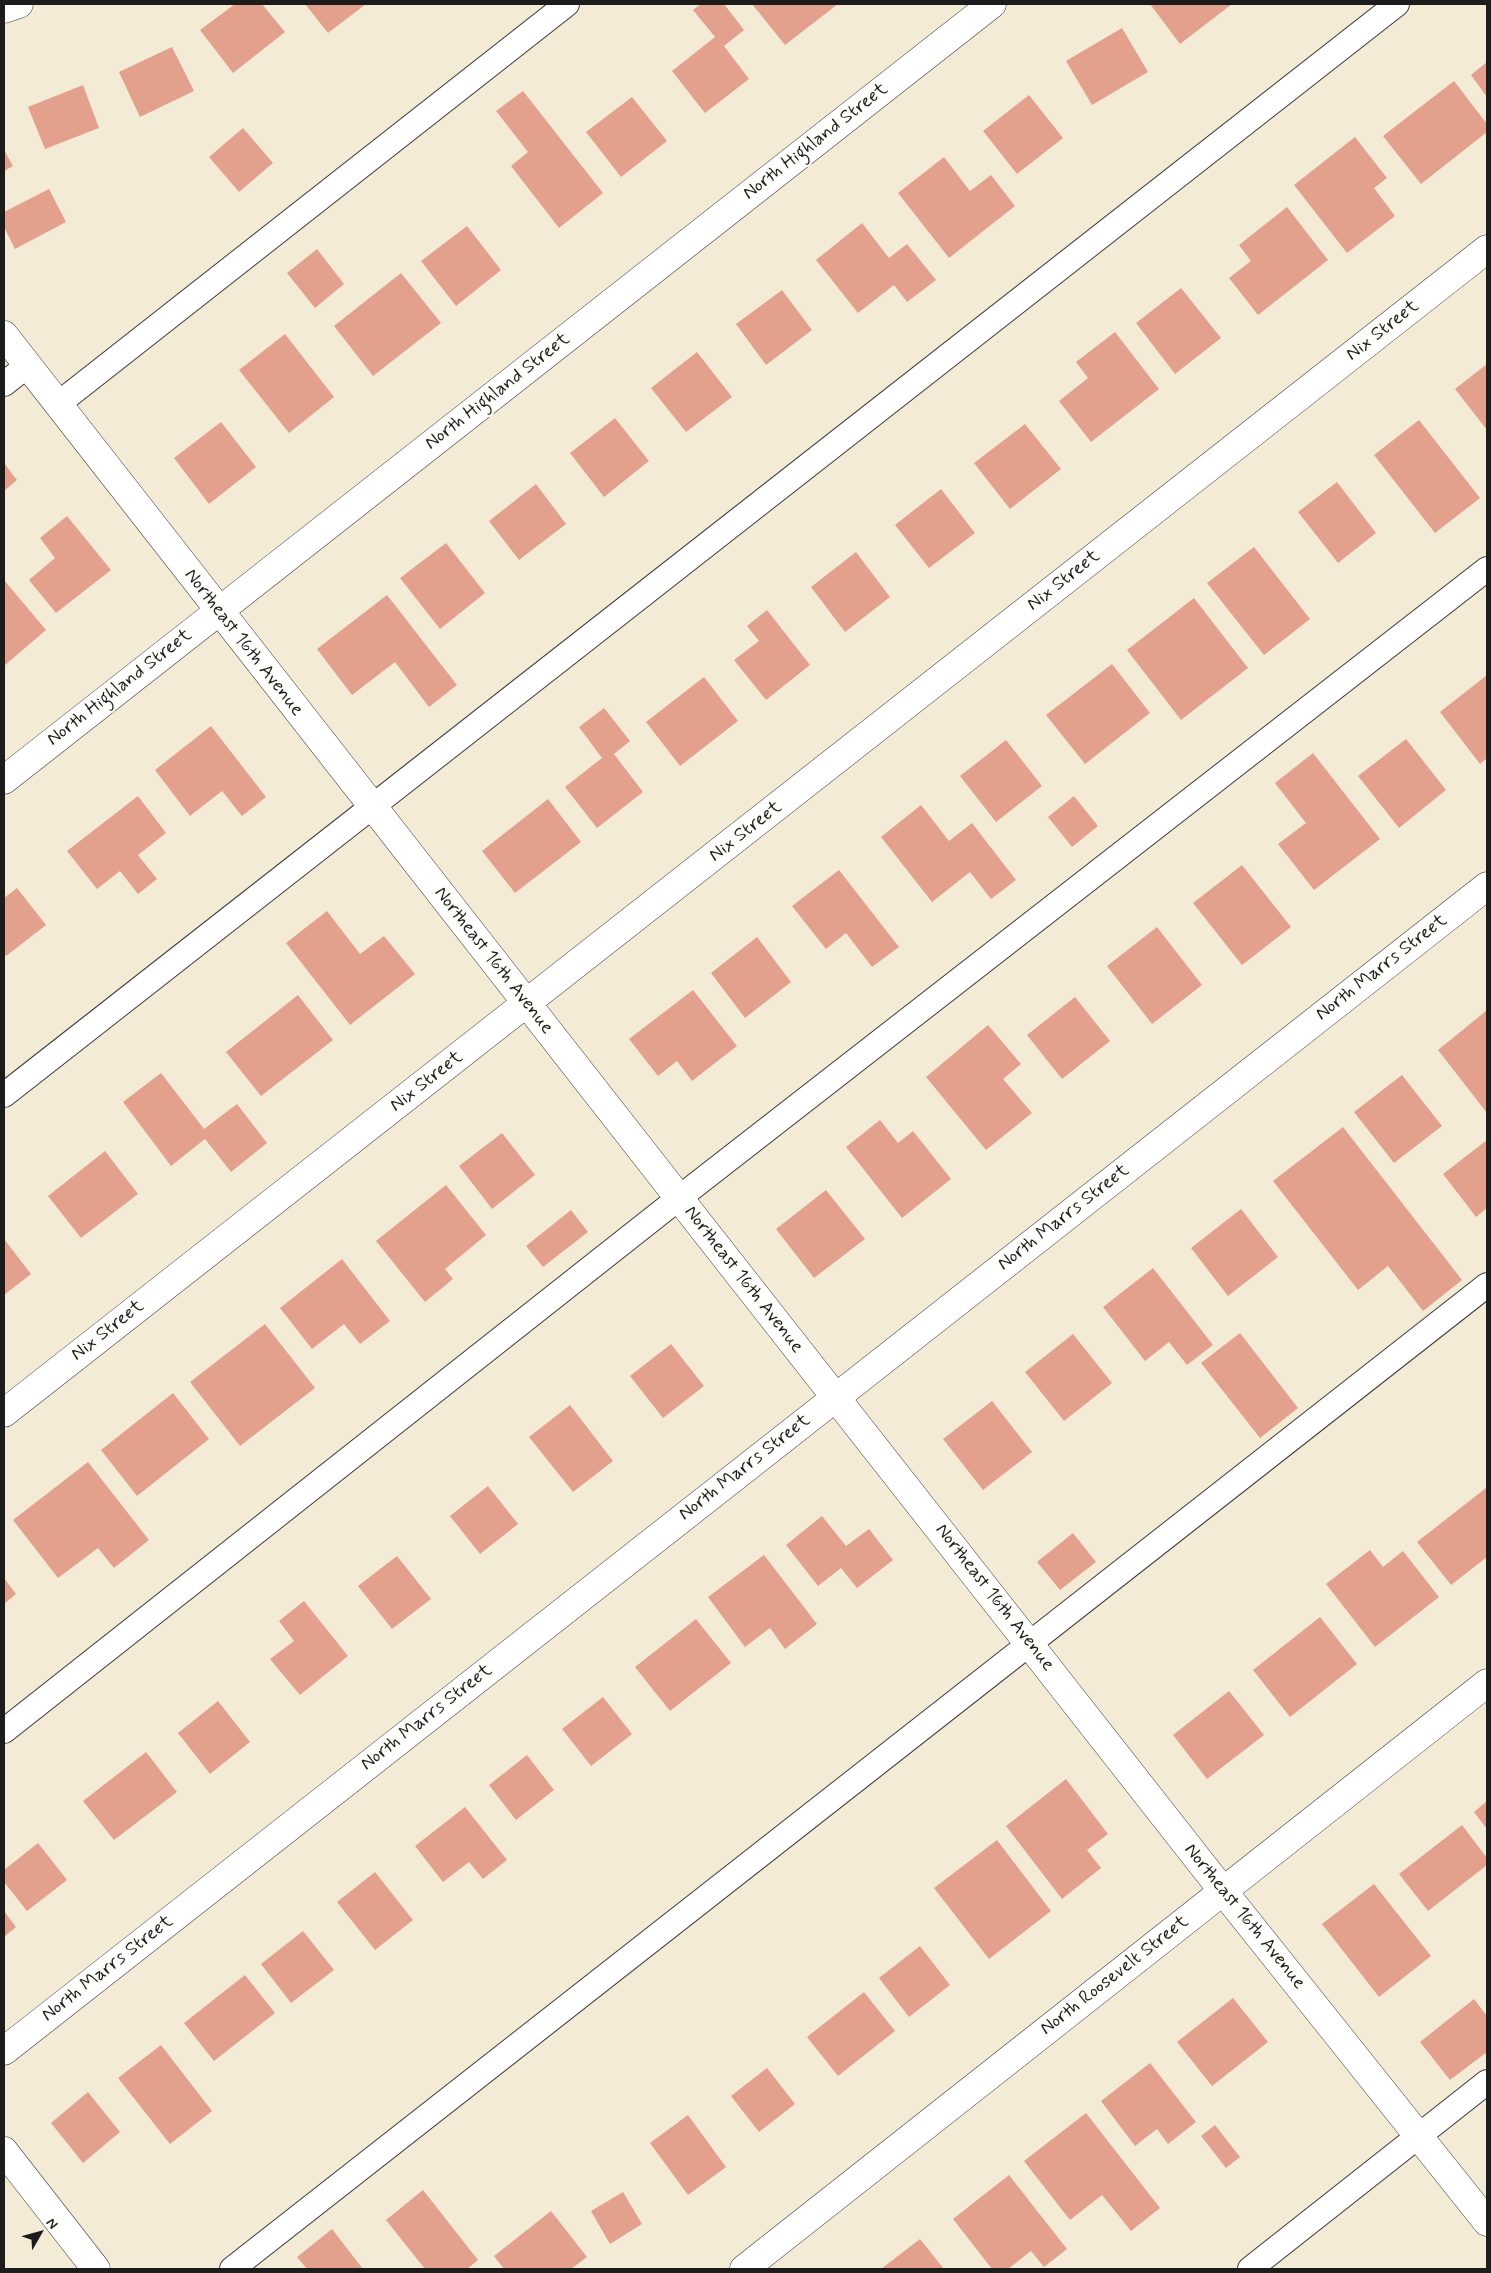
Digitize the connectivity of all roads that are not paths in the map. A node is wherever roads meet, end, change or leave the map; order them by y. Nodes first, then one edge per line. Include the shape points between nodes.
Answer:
1 (19, 4) edge
2 (567, 4) edge
3 (992, 4) edge
4 (1396, 4) edge
5 (4, 9) edge
6 (1487, 249) edge
7 (4, 335) edge
8 (28, 366) junction
9 (4, 384) edge
10 (58, 404) junction
11 (1487, 569) edge
12 (218, 611) junction
13 (4, 780) edge
14 (373, 807) junction
15 (1487, 886) edge
16 (527, 1004) junction
17 (4, 1096) edge
18 (679, 1198) junction
19 (1487, 1285) edge
20 (836, 1397) junction
21 (4, 1414) edge
22 (1030, 1643) junction
23 (1487, 1683) edge
24 (4, 1731) edge
25 (1223, 1891) junction
26 (4, 2051) edge
27 (1487, 2082) edge
28 (1420, 2136) junction
29 (4, 2151) edge
30 (1487, 2222) edge
31 (96, 2269) edge
32 (232, 2269) edge
33 (744, 2269) edge
34 (1250, 2269) edge

1 - 5 street
2 - 10 lane
3 - 12 street, North Highland Street
4 - 14 lane
6 - 16 street, Nix Street
7 - 8 street, Northeast 16th Avenue
8 - 9 lane
8 - 10 street, Northeast 16th Avenue
10 - 12 street, Northeast 16th Avenue
11 - 18 lane
12 - 13 street, North Highland Street
12 - 14 street, Northeast 16th Avenue
14 - 16 street, Northeast 16th Avenue
14 - 17 lane
15 - 20 street, North Marrs Street
16 - 18 street, Northeast 16th Avenue
16 - 21 street, Nix Street
18 - 20 street, Northeast 16th Avenue
18 - 24 lane
19 - 22 lane
20 - 22 street, Northeast 16th Avenue
20 - 26 street, North Marrs Street
22 - 25 street, Northeast 16th Avenue
22 - 32 lane
23 - 25 street, North Roosevelt Street
25 - 28 street, Northeast 16th Avenue
25 - 33 street, North Roosevelt Street
27 - 28 lane
28 - 30 street, Northeast 16th Avenue
28 - 34 lane
29 - 31 street

